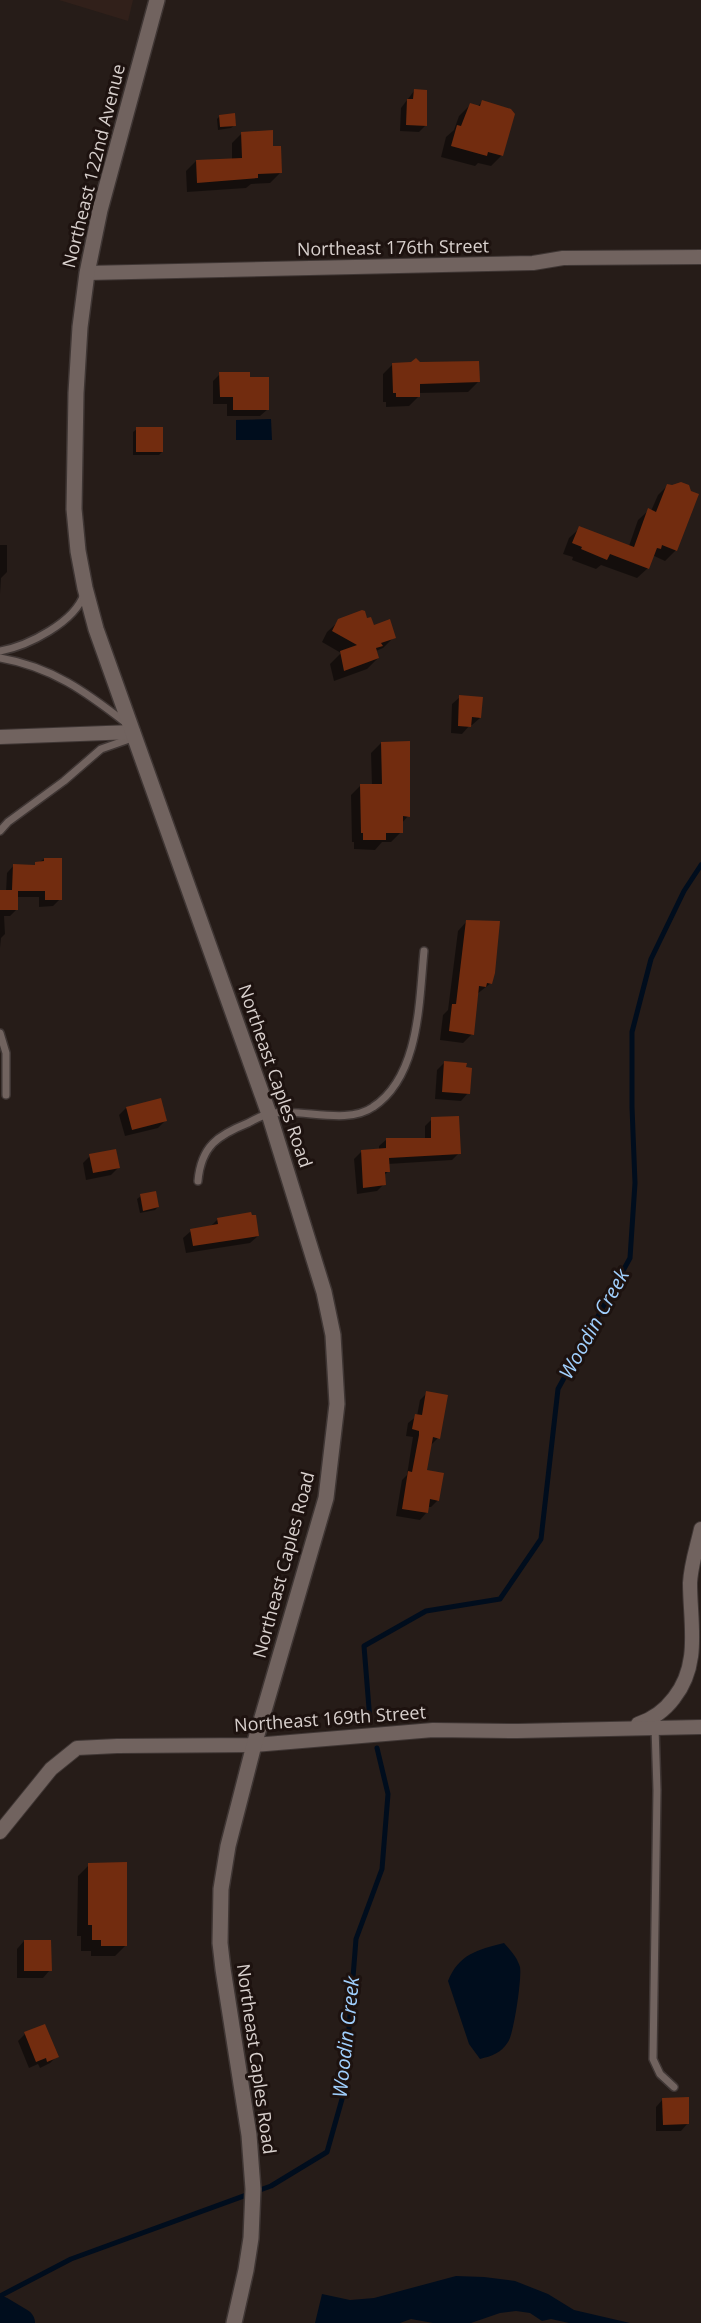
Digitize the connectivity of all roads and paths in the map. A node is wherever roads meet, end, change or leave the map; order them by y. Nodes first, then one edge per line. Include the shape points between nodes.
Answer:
1 (157, 0) edge
2 (701, 256) edge
3 (87, 273) junction
4 (85, 588) junction
5 (0, 651) edge
6 (0, 658) edge
7 (133, 732) junction
8 (0, 737) edge
9 (0, 831) edge
10 (424, 951) dead end
11 (0, 1033) edge
12 (6, 1095) dead end
13 (269, 1114) junction
14 (198, 1181) dead end
15 (701, 1529) edge
16 (697, 1617) edge
17 (701, 1726) edge
18 (655, 1727) junction
19 (627, 1728) junction
20 (254, 1745) junction
21 (0, 1832) edge
22 (674, 2087) dead end
23 (234, 2323) edge

1 - 3 main road, Northeast 122nd Avenue via 112,160
2 - 3 street, Northeast 176th Street
3 - 4 main road, Northeast 122nd Avenue via 74,464 74,509
4 - 5 lane via 80,606 68,617 27,643
4 - 7 main road, Northeast 122nd Avenue
6 - 7 lane via 73,683
7 - 8 street
7 - 9 lane via 101,749
7 - 13 main road, Northeast Caples Road
10 - 13 lane via 415,1037 401,1074 387,1094 372,1108 349,1115
11 - 12 lane via 6,1053
13 - 14 lane via 216,1140 199,1166
13 - 20 main road, Northeast Caples Road via 324,1292 333,1335 337,1404 326,1498
15 - 16 street via 691,1570
16 - 19 street via 686,1680 668,1706 650,1720
17 - 18 street, Northeast 169th Street
18 - 19 street, Northeast 169th Street
18 - 22 lane via 653,2059 660,2074
19 - 20 street, Northeast 169th Street via 433,1730
20 - 21 street, Northeast 169th Street via 77,1748 51,1769
20 - 23 main road, Northeast Caples Road via 228,1846 220,1916 223,1969 249,2135 253,2196 246,2270

